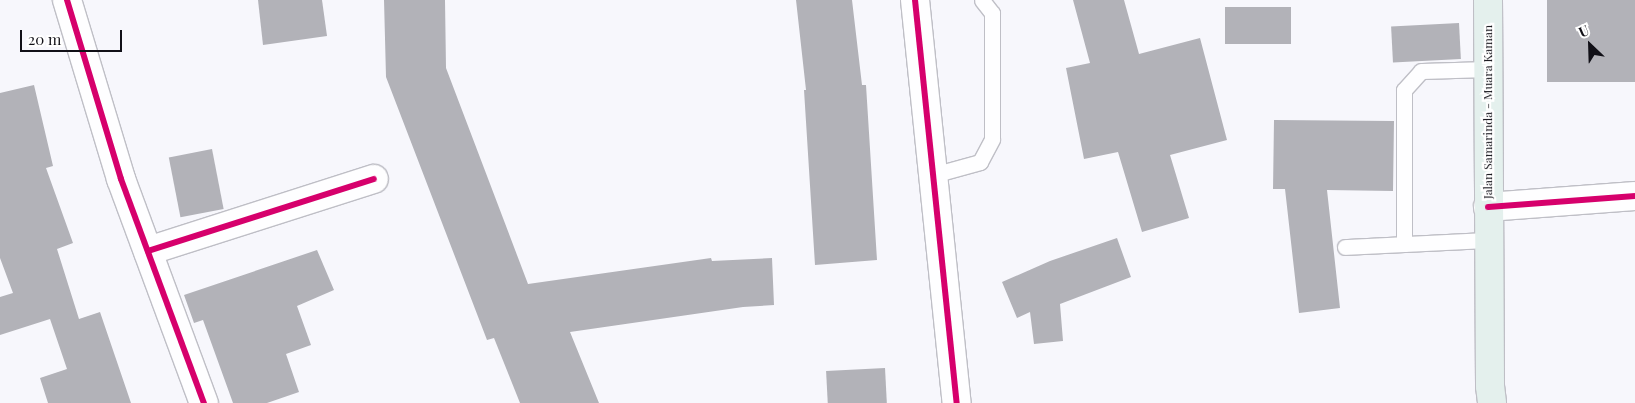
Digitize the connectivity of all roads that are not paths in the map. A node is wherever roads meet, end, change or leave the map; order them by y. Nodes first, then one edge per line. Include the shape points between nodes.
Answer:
1 (67, 0) edge
2 (915, 0) edge
3 (982, 0) edge
4 (1488, 0) edge
5 (1488, 69) junction
6 (933, 175) junction
7 (374, 179) dead end
8 (1635, 196) edge
9 (1488, 207) junction
10 (1489, 240) junction
11 (1404, 244) junction
12 (1345, 247) dead end
13 (148, 251) junction
14 (204, 403) edge
15 (957, 403) edge
16 (1492, 403) edge

1 - 13 street via 121,178
2 - 6 street
3 - 6 lane via 992,13 992,139 980,162
4 - 5 main road, Jalan Samarinda - Muara Kaman
5 - 9 main road, Jalan Samarinda - Muara Kaman
5 - 11 lane via 1421,72 1404,90
6 - 15 street
7 - 13 street
8 - 9 street
9 - 10 main road, Jalan Samarinda - Muara Kaman
10 - 11 lane
10 - 16 main road, Jalan Samarinda - Muara Kaman
11 - 12 lane
13 - 14 street

